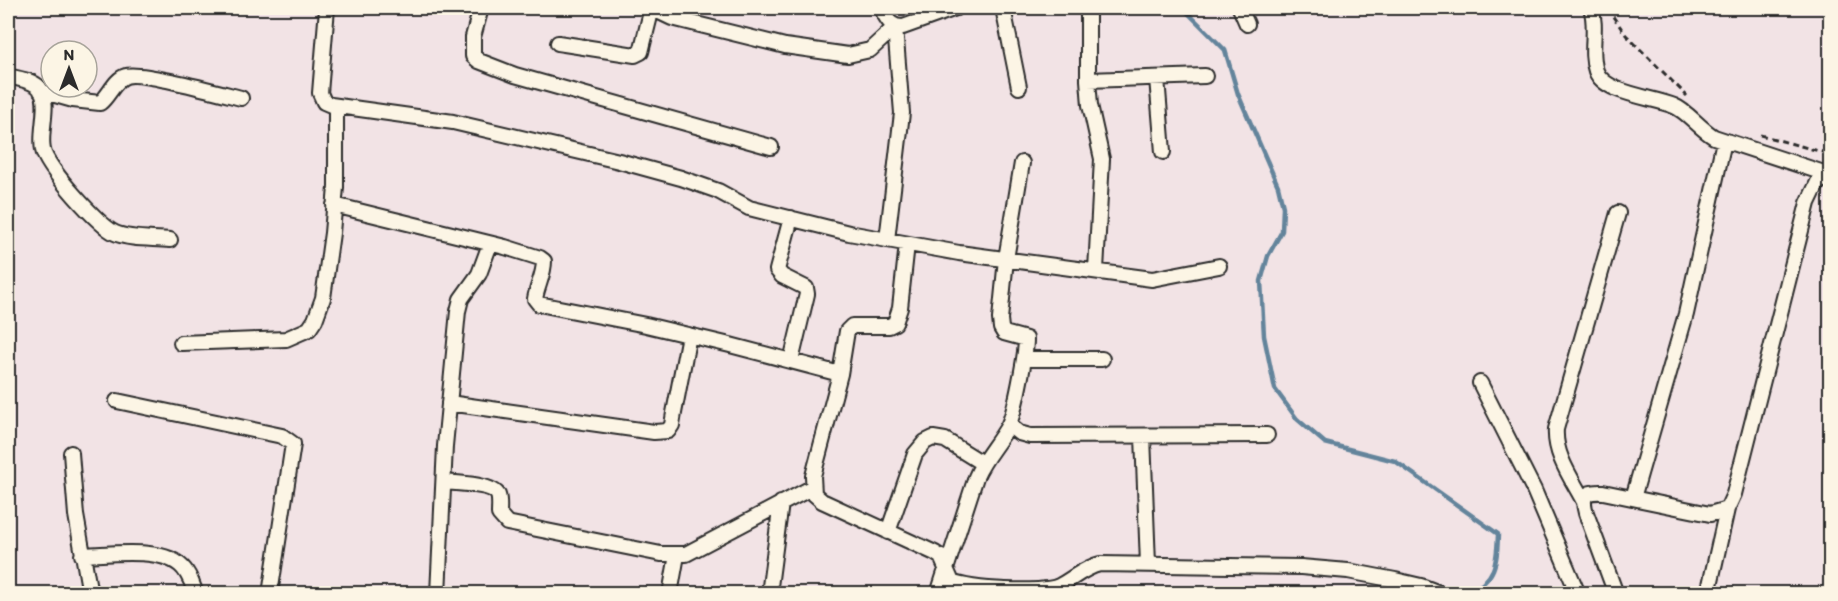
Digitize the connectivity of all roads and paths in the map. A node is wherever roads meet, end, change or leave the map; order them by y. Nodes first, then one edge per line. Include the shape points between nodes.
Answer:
1 (327, 8) edge
2 (481, 8) edge
3 (654, 8) edge
4 (881, 8) edge
5 (956, 8) edge
6 (1002, 8) edge
7 (1088, 8) edge
8 (1240, 8) edge
9 (1591, 8) edge
10 (1608, 8) edge
11 (1247, 24) dead end
12 (895, 27) junction
13 (558, 43) dead end
14 (8, 76) edge
15 (1205, 76) dead end
16 (1157, 78) junction
17 (1088, 80) junction
18 (1019, 87) dead end
19 (39, 89) edge
20 (1688, 97) dead end
21 (241, 98) dead end
22 (43, 99) edge
23 (69, 99) edge
24 (336, 106) junction
25 (1755, 134) dead end
26 (1724, 141) junction
27 (771, 147) dead end
28 (1163, 152) dead end
29 (1830, 154) edge
30 (1022, 163) dead end
31 (1830, 176) edge
32 (334, 205) junction
33 (1618, 213) dead end
34 (791, 218) junction
35 (171, 240) dead end
36 (887, 240) junction
37 (490, 244) junction
38 (907, 244) junction
39 (1006, 259) junction
40 (1219, 266) dead end
41 (1096, 270) junction
42 (689, 335) junction
43 (181, 343) dead end
44 (1024, 359) junction
45 (1102, 359) dead end
46 (791, 361) junction
47 (840, 374) junction
48 (1480, 382) dead end
49 (117, 401) dead end
50 (449, 403) junction
51 (1009, 425) junction
52 (1267, 435) dead end
53 (1143, 436) junction
54 (71, 453) dead end
55 (982, 463) junction
56 (444, 482) junction
57 (813, 487) junction
58 (1633, 498) junction
59 (1583, 501) junction
60 (781, 504) junction
61 (1727, 509) junction
62 (888, 532) junction
63 (82, 555) junction
64 (677, 555) junction
65 (1148, 564) junction
66 (947, 569) junction
67 (90, 594) edge
68 (196, 594) edge
69 (270, 594) edge
70 (438, 594) edge
71 (670, 594) edge
72 (769, 594) edge
73 (938, 594) edge
74 (1442, 594) edge
75 (1578, 594) edge
76 (1616, 594) edge
77 (1708, 594) edge

1 - 24 street via 320,93 324,102
2 - 27 street via 472,48 479,61 515,75
3 - 12 street via 672,18 785,46 848,55 870,50
3 - 13 street via 641,52 635,55
4 - 12 street
5 - 12 street
6 - 18 street
7 - 17 street
8 - 11 street
9 - 26 street via 1595,26 1594,64 1603,81 1674,106
10 - 20 path via 1626,35
12 - 36 street via 902,113
14 - 19 street via 33,83
15 - 16 street
16 - 17 street
16 - 28 street
17 - 41 street via 1102,159
21 - 23 street via 126,75 100,103
22 - 35 street via 43,152 72,193 115,233
24 - 32 street
24 - 34 street via 453,122 619,161 718,191 741,205
25 - 29 path
26 - 31 street
26 - 58 street via 1686,314
30 - 39 street
31 - 61 street via 1818,182 1808,203
32 - 37 street
32 - 43 street via 323,298 309,329 286,339
33 - 59 street via 1556,429 1560,455
34 - 36 street
34 - 46 street via 777,270 806,288 807,294
36 - 38 street
37 - 42 street via 544,261 535,299 539,304
37 - 50 street via 479,274 461,299
38 - 39 street
38 - 47 street via 895,323 852,326 843,346
39 - 41 street
39 - 44 street via 1001,328 1007,334 1026,339
40 - 41 street via 1152,279
42 - 46 street
42 - 50 street via 668,430 654,432
44 - 45 street
44 - 51 street
46 - 47 street
47 - 57 street
48 - 75 street via 1534,490
49 - 69 street via 282,435 293,444
50 - 56 street
51 - 53 street via 1030,436
51 - 55 street
52 - 53 street
53 - 65 street
54 - 63 street
55 - 62 street via 945,440 925,441 915,454
55 - 66 street
56 - 64 street via 494,490 499,496 499,514 507,523
56 - 70 street
57 - 60 street
57 - 62 street via 822,501
58 - 59 street via 1593,492
58 - 61 street via 1710,514
59 - 76 street
60 - 64 street via 686,554
60 - 72 street
61 - 77 street
62 - 66 street via 942,557
63 - 67 street
63 - 68 street via 147,554 172,560 182,566
64 - 71 street
65 - 66 street via 1100,564 1084,569 1058,587 1034,590 958,585 952,582
65 - 74 street via 1348,571
66 - 73 street

